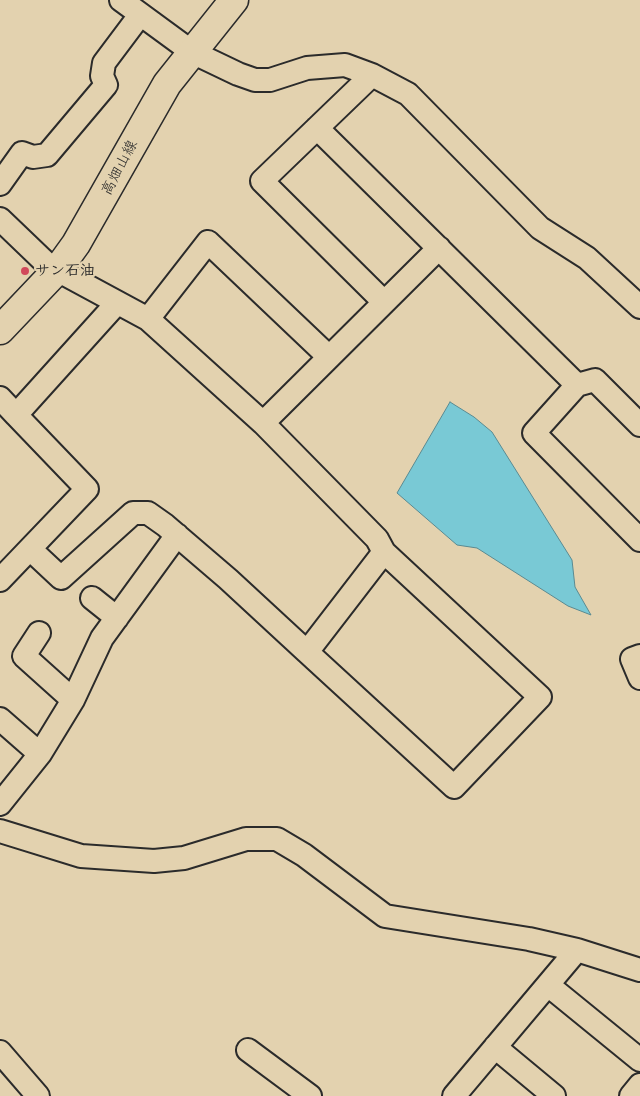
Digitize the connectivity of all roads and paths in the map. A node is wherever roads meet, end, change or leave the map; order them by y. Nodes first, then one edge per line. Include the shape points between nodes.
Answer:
1 (121, 0) edge
2 (234, 0) edge
3 (140, 15) junction
4 (192, 52) junction
5 (372, 75) junction
6 (318, 128) junction
7 (0, 184) edge
8 (0, 219) edge
9 (439, 248) junction
10 (58, 269) junction
11 (384, 302) junction
12 (117, 303) junction
13 (640, 307) edge
14 (148, 319) junction
15 (0, 330) edge
16 (329, 357) junction
17 (577, 385) junction
18 (0, 398) edge
19 (16, 415) junction
20 (263, 423) junction
21 (640, 425) edge
22 (177, 535) junction
23 (640, 540) edge
24 (30, 549) junction
25 (384, 552) junction
26 (0, 580) edge
27 (92, 598) dead end
28 (117, 618) junction
29 (39, 633) dead end
30 (307, 652) junction
31 (640, 656) edge
32 (640, 678) edge
33 (73, 700) junction
34 (0, 719) edge
35 (40, 754) junction
36 (0, 804) edge
37 (0, 830) edge
38 (577, 950) junction
39 (640, 970) edge
40 (548, 985) junction
41 (495, 1048) junction
42 (248, 1050) dead end
43 (0, 1052) edge
44 (640, 1060) edge
45 (640, 1086) edge
46 (38, 1096) edge
47 (310, 1096) edge
48 (454, 1096) edge
49 (554, 1096) edge
50 (631, 1096) edge

1 - 3 street
2 - 4 main road, 高畑山線
3 - 4 street
3 - 7 street via 104,63 102,76 106,85 47,155 33,158 22,153
4 - 5 street via 255,80 270,80 307,68 344,65
4 - 10 main road, 高畑山線 via 162,92 96,212
5 - 6 street
5 - 13 street via 408,94 540,228 586,258
6 - 9 street
6 - 11 street via 262,181
8 - 10 street via 48,265
9 - 11 street
9 - 17 street
10 - 12 street
10 - 15 main road, 高畑山線
11 - 16 street
12 - 14 street
12 - 19 street
14 - 16 street via 208,242
14 - 20 street
16 - 20 street
17 - 21 street via 595,380
17 - 23 street via 534,434
18 - 19 street
19 - 24 street via 87,489
20 - 25 street via 377,539
22 - 24 street via 148,513 132,513 61,578
22 - 28 street
22 - 30 street
24 - 26 street
25 - 30 street
25 - 30 street via 540,697 454,787
27 - 28 street
28 - 33 street via 102,638
29 - 33 street via 24,656
31 - 32 street via 632,659
33 - 35 street
34 - 35 street
35 - 36 street
37 - 38 street via 81,856 154,861 184,858 246,839 277,839 304,855 385,916 530,939
38 - 39 street
38 - 40 street
40 - 41 street
40 - 44 street
41 - 48 street
41 - 49 street
42 - 47 street
43 - 46 street
45 - 50 street

